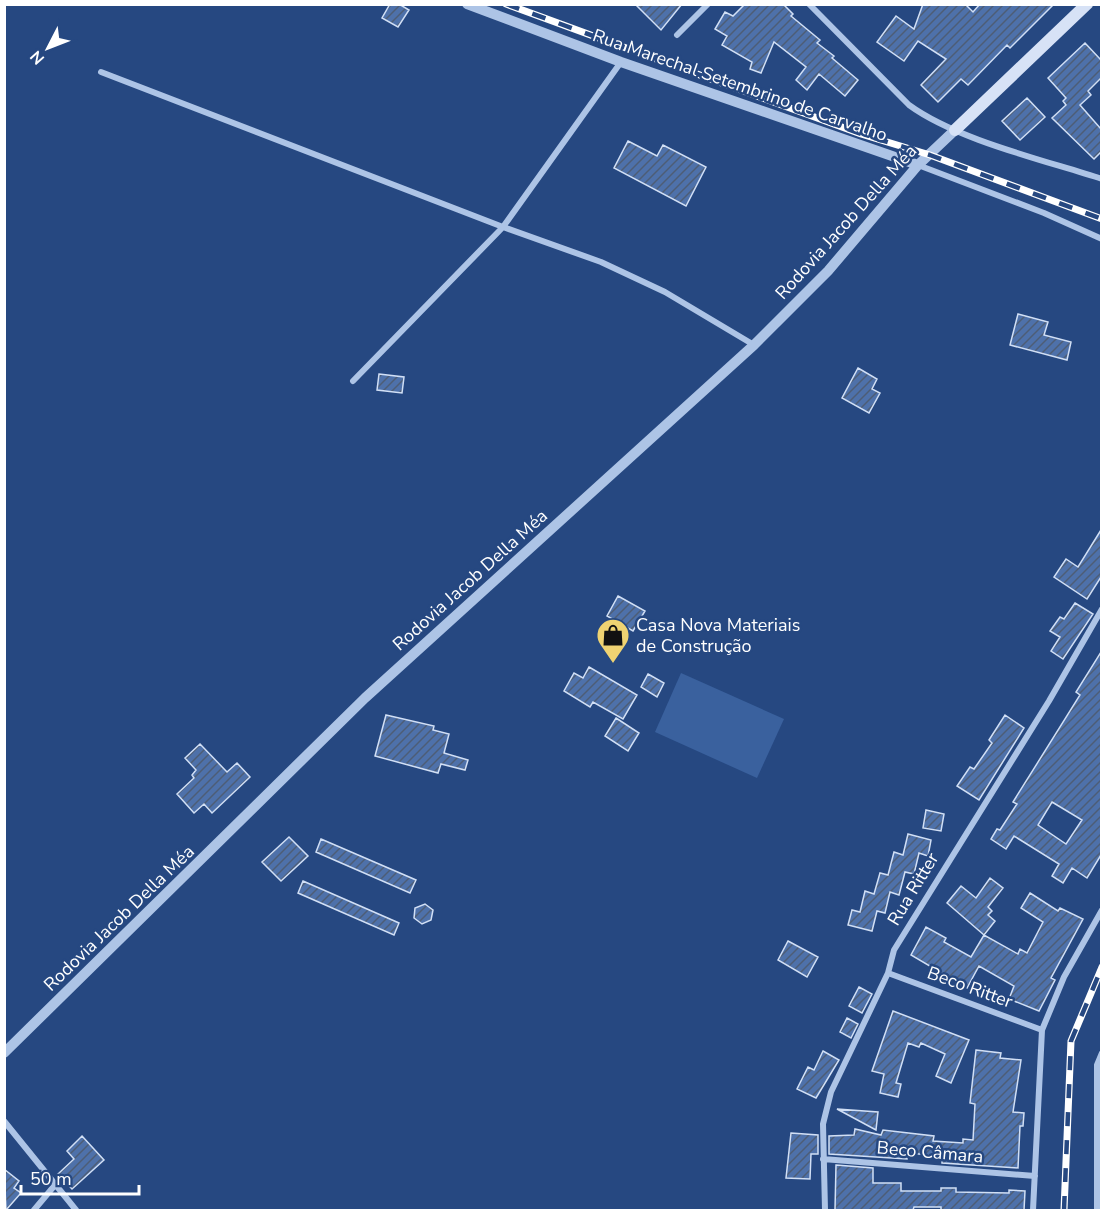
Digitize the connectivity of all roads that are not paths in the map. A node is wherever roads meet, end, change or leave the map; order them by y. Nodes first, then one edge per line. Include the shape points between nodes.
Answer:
1 (467, 4) edge
2 (708, 4) edge
3 (809, 4) edge
4 (1087, 4) edge
5 (677, 35) dead end
6 (621, 62) junction
7 (101, 72) dead end
8 (955, 130) junction
9 (918, 165) junction
10 (1101, 179) edge
11 (503, 227) junction
12 (1101, 239) edge
13 (754, 345) junction
14 (352, 381) dead end
15 (1101, 609) edge
16 (1101, 910) edge
17 (888, 973) junction
18 (1042, 1030) junction
19 (4, 1053) edge
20 (1101, 1053) edge
21 (1099, 1066) edge
22 (4, 1121) edge
23 (823, 1159) junction
24 (1035, 1176) junction
25 (55, 1185) junction
26 (1099, 1188) edge
27 (34, 1210) edge
28 (76, 1210) edge
29 (825, 1210) edge
30 (1034, 1210) edge
31 (1097, 1210) edge

1 - 6 street, Rua Marechal Setembrino de Carvalho
2 - 5 street
3 - 8 street via 909,105
4 - 8 main road
6 - 9 street, Rua Marechal Setembrino de Carvalho
6 - 11 street
7 - 11 street
8 - 9 street, Rodovia Jacob Della Méa
8 - 10 street
9 - 12 street, Rua Marechal Setembrino de Carvalho
9 - 13 street, Rodovia Jacob Della Méa via 828,271
11 - 13 street via 601,262 665,292
11 - 14 street
13 - 19 street, Rodovia Jacob Della Méa via 364,698
15 - 17 street, Rua Ritter via 1049,701 912,918 894,950
16 - 18 street via 1064,977
17 - 18 street, Beco Ritter
17 - 23 street, Rua Ritter via 831,1092 823,1124
18 - 24 street
20 - 21 street
21 - 26 street
22 - 25 street
23 - 24 street, Beco Câmara
23 - 29 street, Rua Ritter
24 - 30 street
25 - 27 street
25 - 28 street
26 - 31 street

